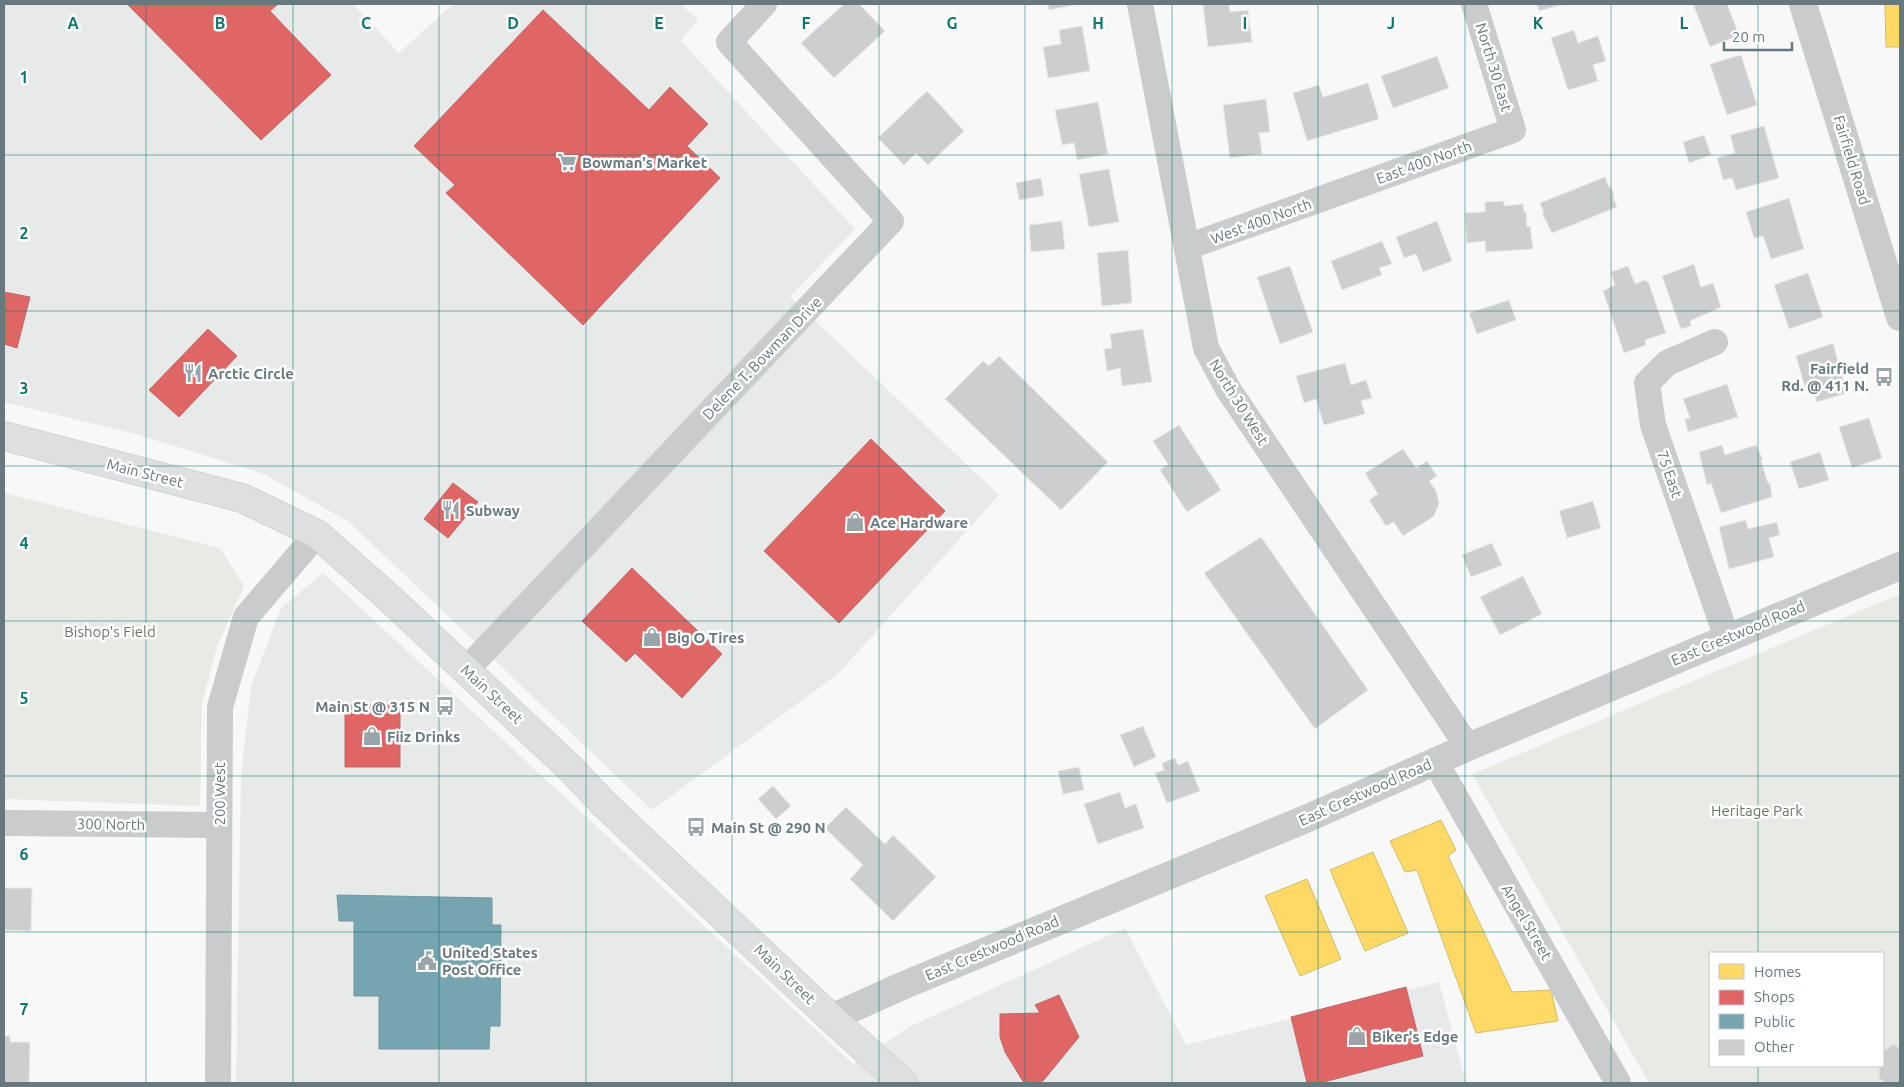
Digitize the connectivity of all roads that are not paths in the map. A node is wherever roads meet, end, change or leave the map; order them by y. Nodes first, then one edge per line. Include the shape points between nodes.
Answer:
1 (764, 4) edge
2 (1140, 4) edge
3 (1474, 4) edge
4 (1803, 4) edge
5 (1513, 130) joint
6 (1335, 194) joint
7 (1187, 248) junction
8 (1900, 317) edge
9 (1715, 342) dead end
10 (4, 436) edge
11 (318, 534) junction
12 (1900, 566) edge
13 (1727, 638) junction
14 (466, 670) junction
15 (1468, 746) junction
16 (1435, 761) junction
17 (4, 823) edge
18 (219, 825) junction
19 (831, 1018) junction
20 (218, 1083) edge
21 (903, 1083) edge
22 (1618, 1083) edge

1 - 14 street, Delene T. Bowman Drive via 729,42 891,221
2 - 7 street, North 30 West
3 - 5 street, North 30 East
4 - 8 street, Fairfield Road
5 - 6 street, East 400 North
6 - 7 street, West 400 North
7 - 15 street, North 30 West via 1206,348 1228,389
9 - 13 street, 75 East via 1667,363 1648,383 1654,425
10 - 11 main road, Main Street via 242,498
11 - 14 main road, Main Street
11 - 18 street, 200 West via 246,617 220,707
12 - 13 street, East Crestwood Road
13 - 15 street, East Crestwood Road
14 - 19 main road, Main Street
15 - 16 street, East Crestwood Road
16 - 19 street, East Crestwood Road via 1308,818
16 - 22 street, Angel Street
17 - 18 street, 300 North
18 - 20 street, 200 West
19 - 21 main road, Main Street

